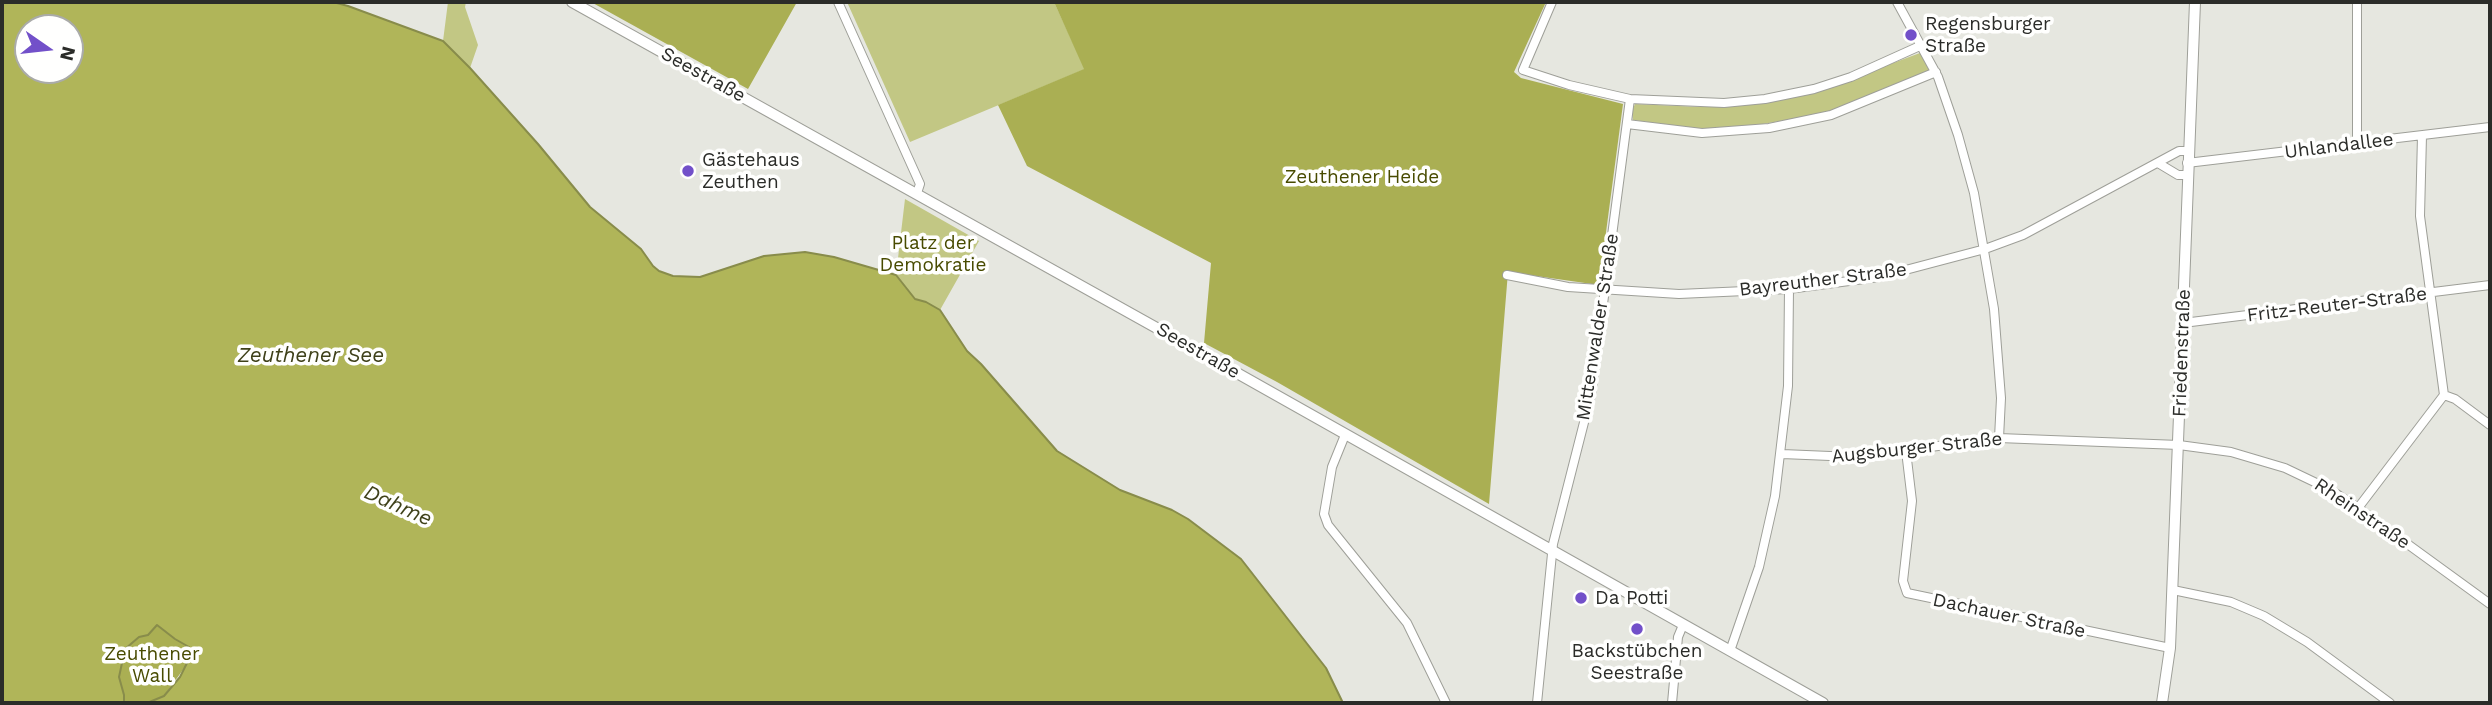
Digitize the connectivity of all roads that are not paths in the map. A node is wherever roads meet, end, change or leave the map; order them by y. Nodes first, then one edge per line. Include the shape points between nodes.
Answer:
1 (572, 2) edge
2 (838, 2) edge
3 (1552, 2) edge
4 (1898, 2) edge
5 (2195, 2) edge
6 (2357, 2) edge
7 (1922, 45) junction
8 (1936, 72) junction
9 (1630, 99) junction
10 (1627, 124) junction
11 (2490, 127) edge
12 (2422, 136) junction
13 (2357, 144) junction
14 (2188, 150) junction
15 (2158, 163) junction
16 (2187, 169) junction
17 (917, 193) junction
18 (1985, 249) junction
19 (1507, 275) dead end
20 (2490, 285) edge
21 (1605, 289) junction
22 (1788, 289) junction
23 (2430, 293) junction
24 (2183, 323) junction
25 (2444, 396) junction
26 (2490, 425) edge
27 (1345, 435) junction
28 (1999, 438) junction
29 (2179, 445) junction
30 (1906, 451) junction
31 (1782, 454) junction
32 (2358, 508) junction
33 (1552, 551) junction
34 (2173, 590) junction
35 (2490, 604) edge
36 (1683, 625) junction
37 (2170, 648) junction
38 (1730, 651) junction
39 (1446, 703) edge
40 (1537, 703) edge
41 (1672, 703) edge
42 (1823, 703) edge
43 (2162, 703) edge
44 (2390, 703) edge

1 - 17 main road, Seestraße
2 - 17 street via 920,184
3 - 9 street via 1523,70
4 - 7 street
5 - 14 main road, Friedenstraße
6 - 13 street
7 - 8 street
7 - 9 street via 1814,89 1765,99 1724,103
8 - 10 street via 1831,115 1769,128 1702,133
8 - 18 street via 1970,176
9 - 10 street, Mittenwalder Straße
10 - 21 street, Mittenwalder Straße
11 - 12 street, Uhlandallee
12 - 13 street, Uhlandallee
12 - 23 street via 2420,216
13 - 16 street, Uhlandallee
14 - 15 street, Bayreuther Straße
14 - 16 main road, Friedenstraße
15 - 16 street via 2178,174
15 - 18 street, Bayreuther Straße via 2023,235
16 - 24 main road, Friedenstraße
17 - 27 main road, Seestraße
18 - 22 street, Bayreuther Straße via 1879,277
18 - 28 street via 1999,363
19 - 21 street, Bayreuther Straße
20 - 23 street, Fritz-Reuter-Straße
21 - 22 street, Bayreuther Straße via 1683,295
21 - 33 street, Mittenwalder Straße via 1591,395
22 - 31 street
23 - 24 street, Fritz-Reuter-Straße
23 - 25 street
24 - 29 main road, Friedenstraße
25 - 26 street
25 - 32 street
27 - 33 main road, Seestraße
27 - 39 street via 1332,467 1324,514 1328,525 1407,624
28 - 29 street, Augsburger Straße
28 - 30 street, Augsburger Straße
29 - 32 street, Rheinstraße via 2273,463
29 - 34 main road, Friedenstraße
30 - 31 street, Augsburger Straße via 1854,457
30 - 37 street, Dachauer Straße via 1912,501 1903,581 1907,593
31 - 38 street via 1765,544
32 - 35 street, Rheinstraße
33 - 36 main road, Seestraße
33 - 40 street, Mittenwalder Straße
34 - 37 main road, Friedenstraße
34 - 44 street via 2228,602 2264,616
36 - 38 main road, Seestraße
36 - 41 street
37 - 43 main road, Friedenstraße
38 - 42 main road, Seestraße

